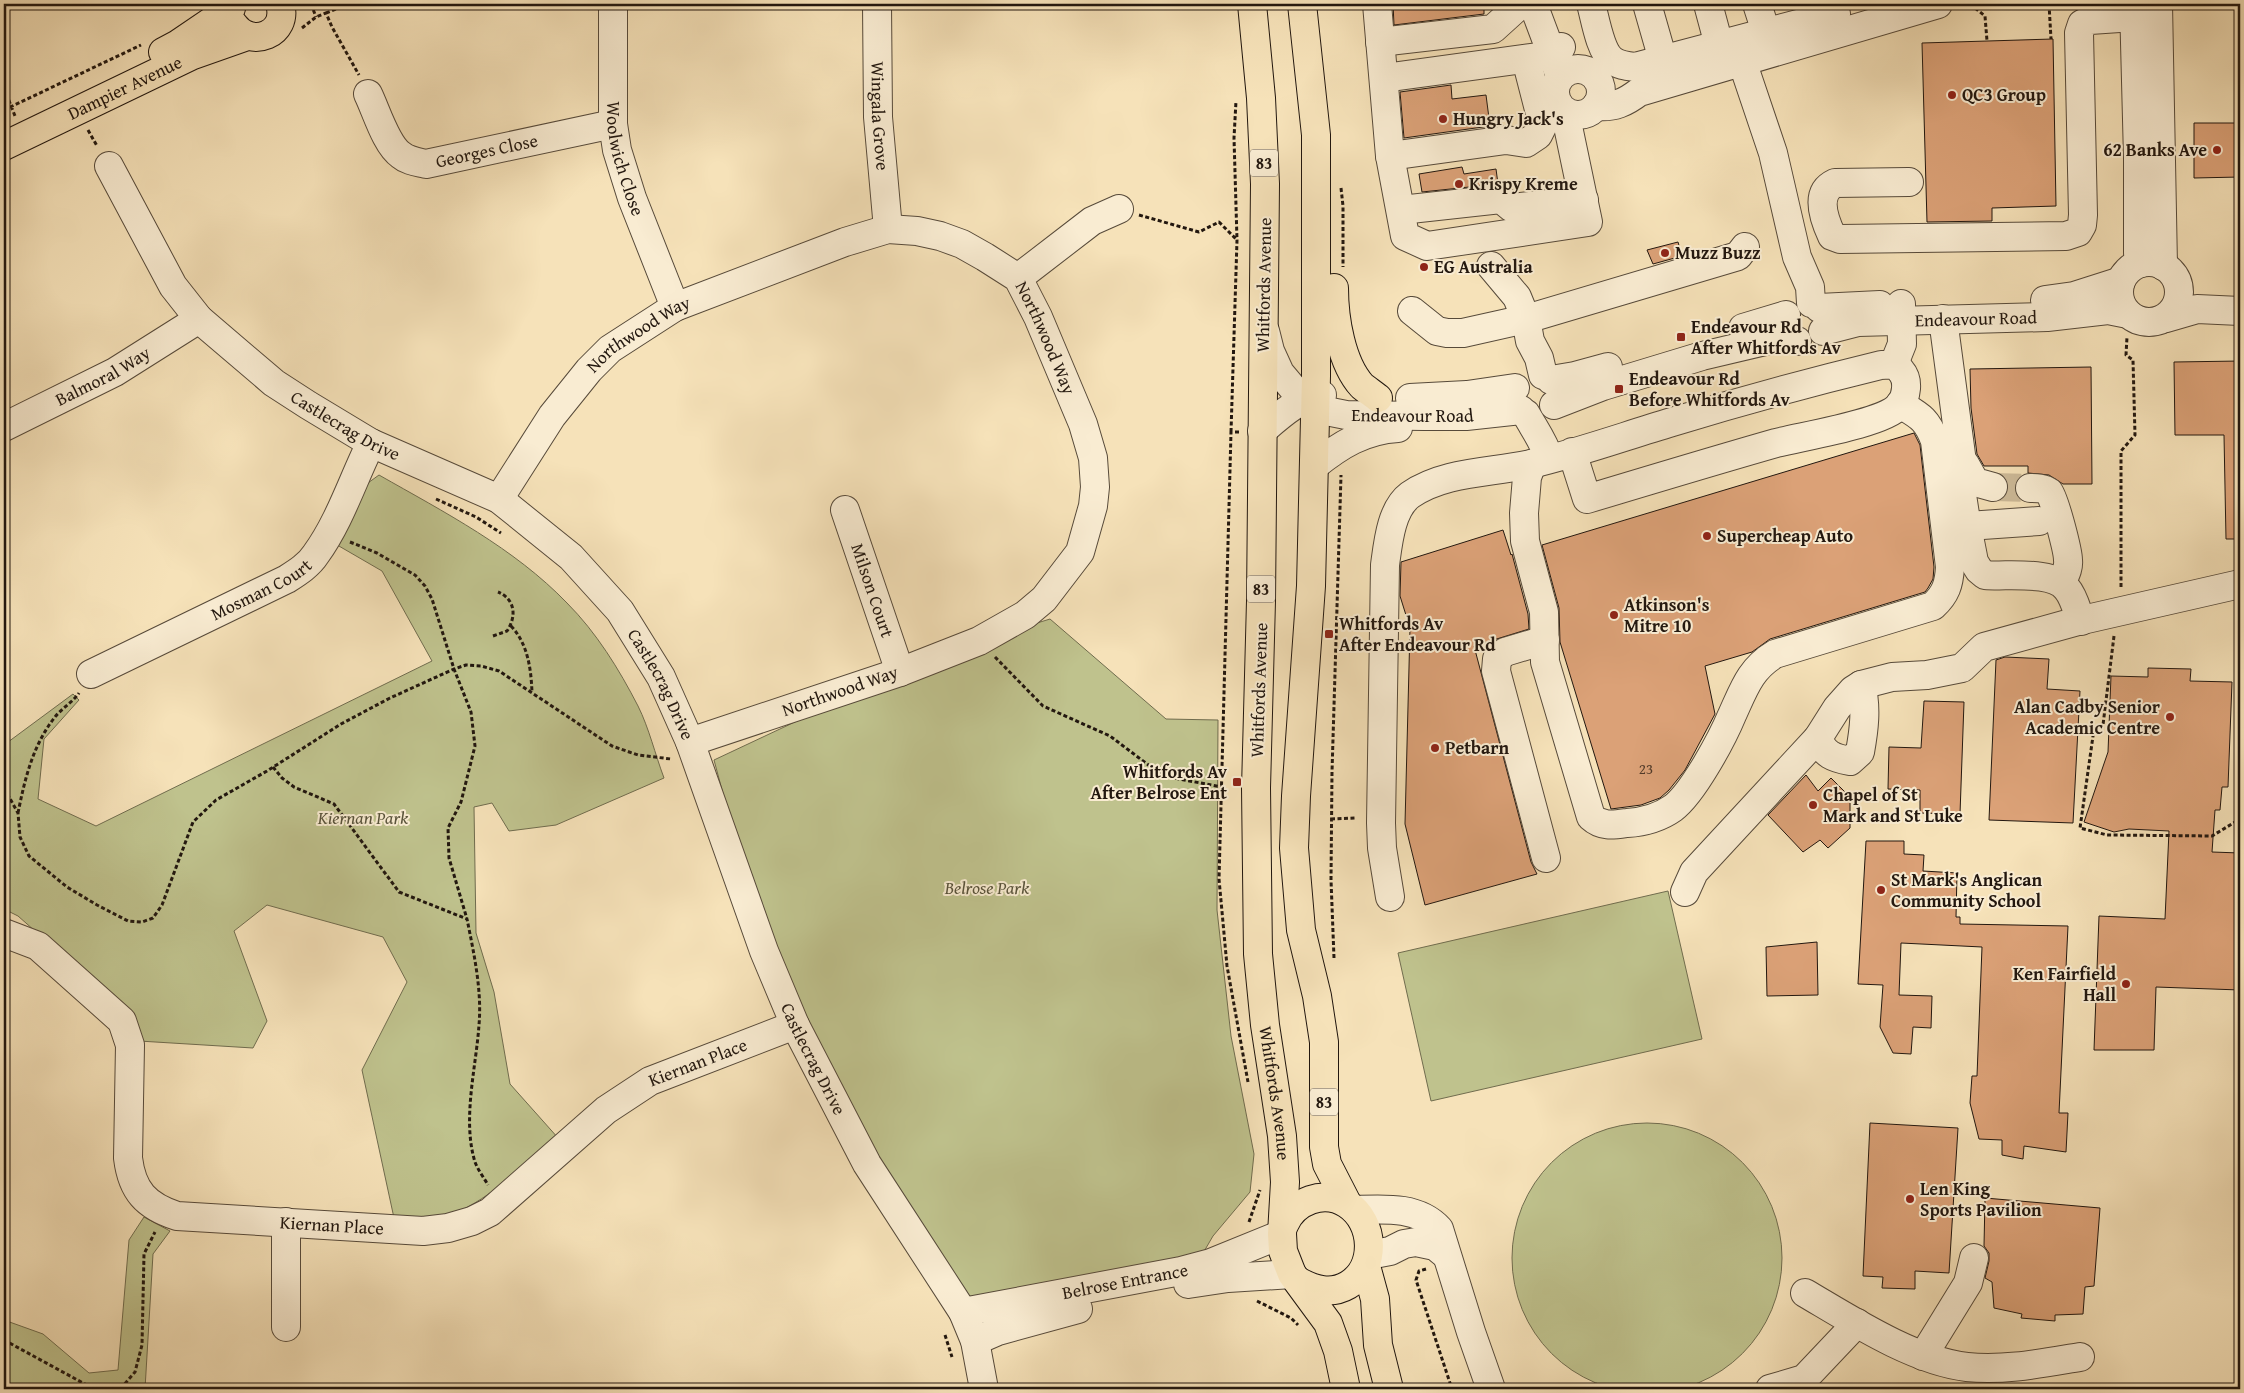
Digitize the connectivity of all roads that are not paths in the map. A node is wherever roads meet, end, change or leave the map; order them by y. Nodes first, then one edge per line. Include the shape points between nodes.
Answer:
1 (613, 4) edge
2 (877, 4) edge
3 (1252, 4) edge
4 (1302, 4) edge
5 (1377, 4) edge
6 (1513, 4) edge
7 (1533, 4) edge
8 (1545, 4) edge
9 (1591, 4) edge
10 (1647, 4) edge
11 (1708, 4) edge
12 (1757, 4) edge
13 (1938, 4) edge
14 (2158, 4) edge
15 (1867, 5) edge
16 (232, 6) edge
17 (288, 8) edge
18 (2134, 10) edge
19 (1814, 12) edge
20 (1766, 32) junction
21 (246, 36) junction
22 (1380, 42) junction
23 (1720, 45) junction
24 (1663, 60) junction
25 (1555, 61) junction
26 (1742, 61) junction
27 (1384, 78) junction
28 (368, 94) road end
29 (1581, 110) junction
30 (9, 116) edge
31 (613, 124) junction
32 (4, 146) edge
33 (1390, 156) junction
34 (109, 166) road end
35 (1909, 182) dead end
36 (1317, 186) junction
37 (1582, 193) junction
38 (1119, 209) road end
39 (1401, 210) junction
40 (1823, 210) junction
41 (1788, 217) junction
42 (888, 229) junction
43 (1745, 248) dead end
44 (1491, 266) dead end
45 (2150, 272) junction
46 (1018, 278) junction
47 (2240, 294) edge
48 (675, 307) junction
49 (1412, 311) dead end
50 (2240, 311) edge
51 (1807, 312) junction
52 (1901, 313) junction
53 (2166, 318) junction
54 (200, 319) junction
55 (1943, 319) junction
56 (1263, 324) junction
57 (2127, 325) junction
58 (1528, 330) junction
59 (1894, 364) junction
60 (1378, 398) junction
61 (1313, 400) junction
62 (1900, 404) junction
63 (1492, 412) junction
64 (1540, 415) junction
65 (4, 427) edge
66 (1262, 431) junction
67 (371, 443) junction
68 (1962, 462) junction
69 (1314, 466) junction
70 (1993, 487) tunnel mouth
71 (2030, 488) tunnel mouth
72 (499, 499) junction
73 (845, 510) dead end
74 (2039, 522) dead end
75 (1968, 526) junction
76 (2062, 582) junction
77 (2240, 584) edge
78 (2081, 621) junction
79 (1545, 640) junction
80 (900, 672) junction
81 (91, 674) road end
82 (1861, 685) junction
83 (1818, 738) junction
84 (676, 750) junction
85 (1546, 858) dead end
86 (1685, 892) dead end
87 (1390, 897) dead end
88 (4, 932) edge
89 (795, 1025) junction
90 (1351, 1207) junction
91 (286, 1222) junction
92 (1283, 1230) junction
93 (1974, 1258) dead end
94 (1447, 1259) junction
95 (1368, 1260) junction
96 (1295, 1278) junction
97 (1805, 1293) dead end
98 (953, 1319) junction
99 (1857, 1324) junction
100 (286, 1327) dead end
101 (975, 1341) junction
102 (1923, 1356) junction
103 (2080, 1358) dead end
104 (984, 1389) edge
105 (1346, 1389) edge
106 (1389, 1389) edge
107 (1491, 1389) edge
108 (1770, 1389) edge

1 - 31 street, Woolwich Close
2 - 42 street, Wingala Grove via 878,117
3 - 56 main road, Whitfords Avenue / 83 via 1266,184
4 - 36 main road, 83 via 1313,96
5 - 22 street
6 - 22 street via 1514,10 1493,29
7 - 25 street
8 - 25 street
9 - 24 street via 1603,48 1610,60 1635,67
10 - 24 street
11 - 23 street
12 - 20 street
13 - 26 street
14 - 45 street
15 - 19 street
16 - 21 main road via 234,25
16 - 30 main road, Dampier Avenue via 178,44
17 - 21 main road, Dampier Avenue via 270,34 258,38
18 - 40 street via 2082,24 2084,215 2078,232 2066,236 1840,239 1832,236
18 - 45 street via 2138,253
19 - 20 street
20 - 23 street
21 - 32 main road, Dampier Avenue via 193,55
22 - 27 street
23 - 24 street
25 - 27 street via 1508,59
25 - 29 street via 1556,102
25 - 29 street via 1593,74 1600,85
25 - 33 street via 1543,125 1533,140 1526,143 1506,140
26 - 29 street via 1639,92 1628,89
26 - 41 street via 1773,153
27 - 33 street
28 - 31 street, Georges Close via 391,145 400,155 426,164
29 - 37 street
31 - 48 street, Woolwich Close via 632,198
33 - 39 street
34 - 54 street, Castlecrag Drive via 174,286
35 - 40 street via 1835,183 1827,186
36 - 60 main road via 1331,208 1335,324 1362,385
36 - 61 main road, 83
37 - 39 street
37 - 39 street via 1588,222 1427,246 1405,236
38 - 46 street via 1092,221
40 - 41 street
41 - 51 street
42 - 46 street, Northwood Way via 917,231 962,244
42 - 48 street, Northwood Way via 845,242
43 - 58 street via 1738,256
44 - 58 street via 1517,298
45 - 47 street via 2190,288
45 - 52 street, Endeavour Road via 2074,296
45 - 53 street via 2179,290 2178,302
45 - 57 street via 2119,291
46 - 80 street, Northwood Way via 1083,424 1093,458 1094,506 1080,552 1044,599 1025,615 979,641
48 - 72 street, Northwood Way via 610,350 589,370 552,416
49 - 58 street via 1436,331 1447,333
50 - 53 street via 2197,308
51 - 52 street, Endeavour Road
51 - 64 street, Endeavour Road via 1575,376
51 - 64 street, Endeavour Road via 1812,342 1782,337 1702,356 1604,386
52 - 55 street, Endeavour Road
52 - 59 street via 1902,344
53 - 57 street, Endeavour Road via 2157,322 2137,320
54 - 65 street, Balmoral Way via 116,372
54 - 67 street, Castlecrag Drive via 274,383
55 - 57 street, Endeavour Road via 2047,317 2108,310
55 - 68 street
56 - 61 street, Endeavour Road via 1280,373 1296,392
56 - 66 main road, Whitfords Avenue / 83
58 - 64 street via 1526,350
59 - 62 street via 1900,369 1906,385
59 - 64 street via 1836,376 1680,419
60 - 61 street, Endeavour Road
60 - 64 street, Endeavour Road via 1426,398
61 - 63 street, Endeavour Road via 1326,411 1346,415 1458,416
61 - 66 street via 1285,412
61 - 69 main road, 83
62 - 64 street via 1889,413 1844,428 1779,443 1587,499
62 - 79 street via 1930,426 1934,441 1950,567 1949,583 1943,596 1933,606 1775,654 1761,663 1751,675 1726,729 1674,807 1656,818 1634,823 1608,825 1591,817 1545,662
63 - 64 street, Endeavour Road
63 - 69 street via 1484,421 1389,428 1360,435 1341,444
64 - 79 street via 1527,477 1525,541 1544,612
64 - 87 street via 1456,476 1430,484 1408,496 1397,512 1385,565 1381,823
66 - 92 main road, Whitfords Avenue / 83 via 1256,788 1258,954 1264,1025 1282,1136
67 - 72 street, Castlecrag Drive
67 - 81 street, Mosman Court via 329,533 308,564 287,579
68 - 70 street via 1974,482
68 - 75 street
69 - 90 main road, 83 via 1311,586 1294,848 1301,930 1324,1042 1324,1147 1327,1164
71 - 76 street via 2050,493 2055,507 2068,560
72 - 84 street, Castlecrag Drive via 571,557 620,611 661,677
73 - 80 street, Milson Court
74 - 75 street
75 - 76 street via 1974,562 1985,575 2038,577
76 - 78 street
77 - 78 street
78 - 82 street via 1984,647 1962,668 1892,677
79 - 85 street via 1505,652 1497,659 1496,671
80 - 84 street, Northwood Way
82 - 83 street via 1837,708
82 - 83 street via 1864,732 1860,752 1850,761 1832,758 1821,747
83 - 86 street via 1694,872
84 - 89 street, Castlecrag Drive
88 - 91 street, Kiernan Place via 38,946 122,1021 130,1045 130,1175 149,1202 176,1216
89 - 91 street, Kiernan Place via 650,1081 627,1094 502,1204 472,1221 423,1231
89 - 98 street, Castlecrag Drive
90 - 92 main road via 1329,1198 1309,1199 1287,1218
90 - 94 street via 1400,1210 1430,1219 1439,1229
90 - 95 main road, 83 via 1367,1232
91 - 100 street
92 - 96 main road, Whitfords Avenue / 83 via 1284,1251
92 - 98 street, Belrose Entrance via 1211,1263
93 - 102 street via 1968,1283
94 - 95 street via 1435,1246 1416,1242
94 - 107 street
95 - 96 main road via 1354,1281 1332,1290 1314,1289
95 - 106 main road, 83 via 1378,1345
96 - 101 street, Belrose Entrance via 1228,1278 1171,1288 1036,1319
96 - 105 main road, Whitfords Avenue / 83 via 1328,1324
97 - 99 street
98 - 101 street, Castlecrag Drive
99 - 102 street
99 - 108 street via 1804,1379
101 - 104 street, Castlecrag Drive
102 - 103 street via 1966,1367 2018,1367

